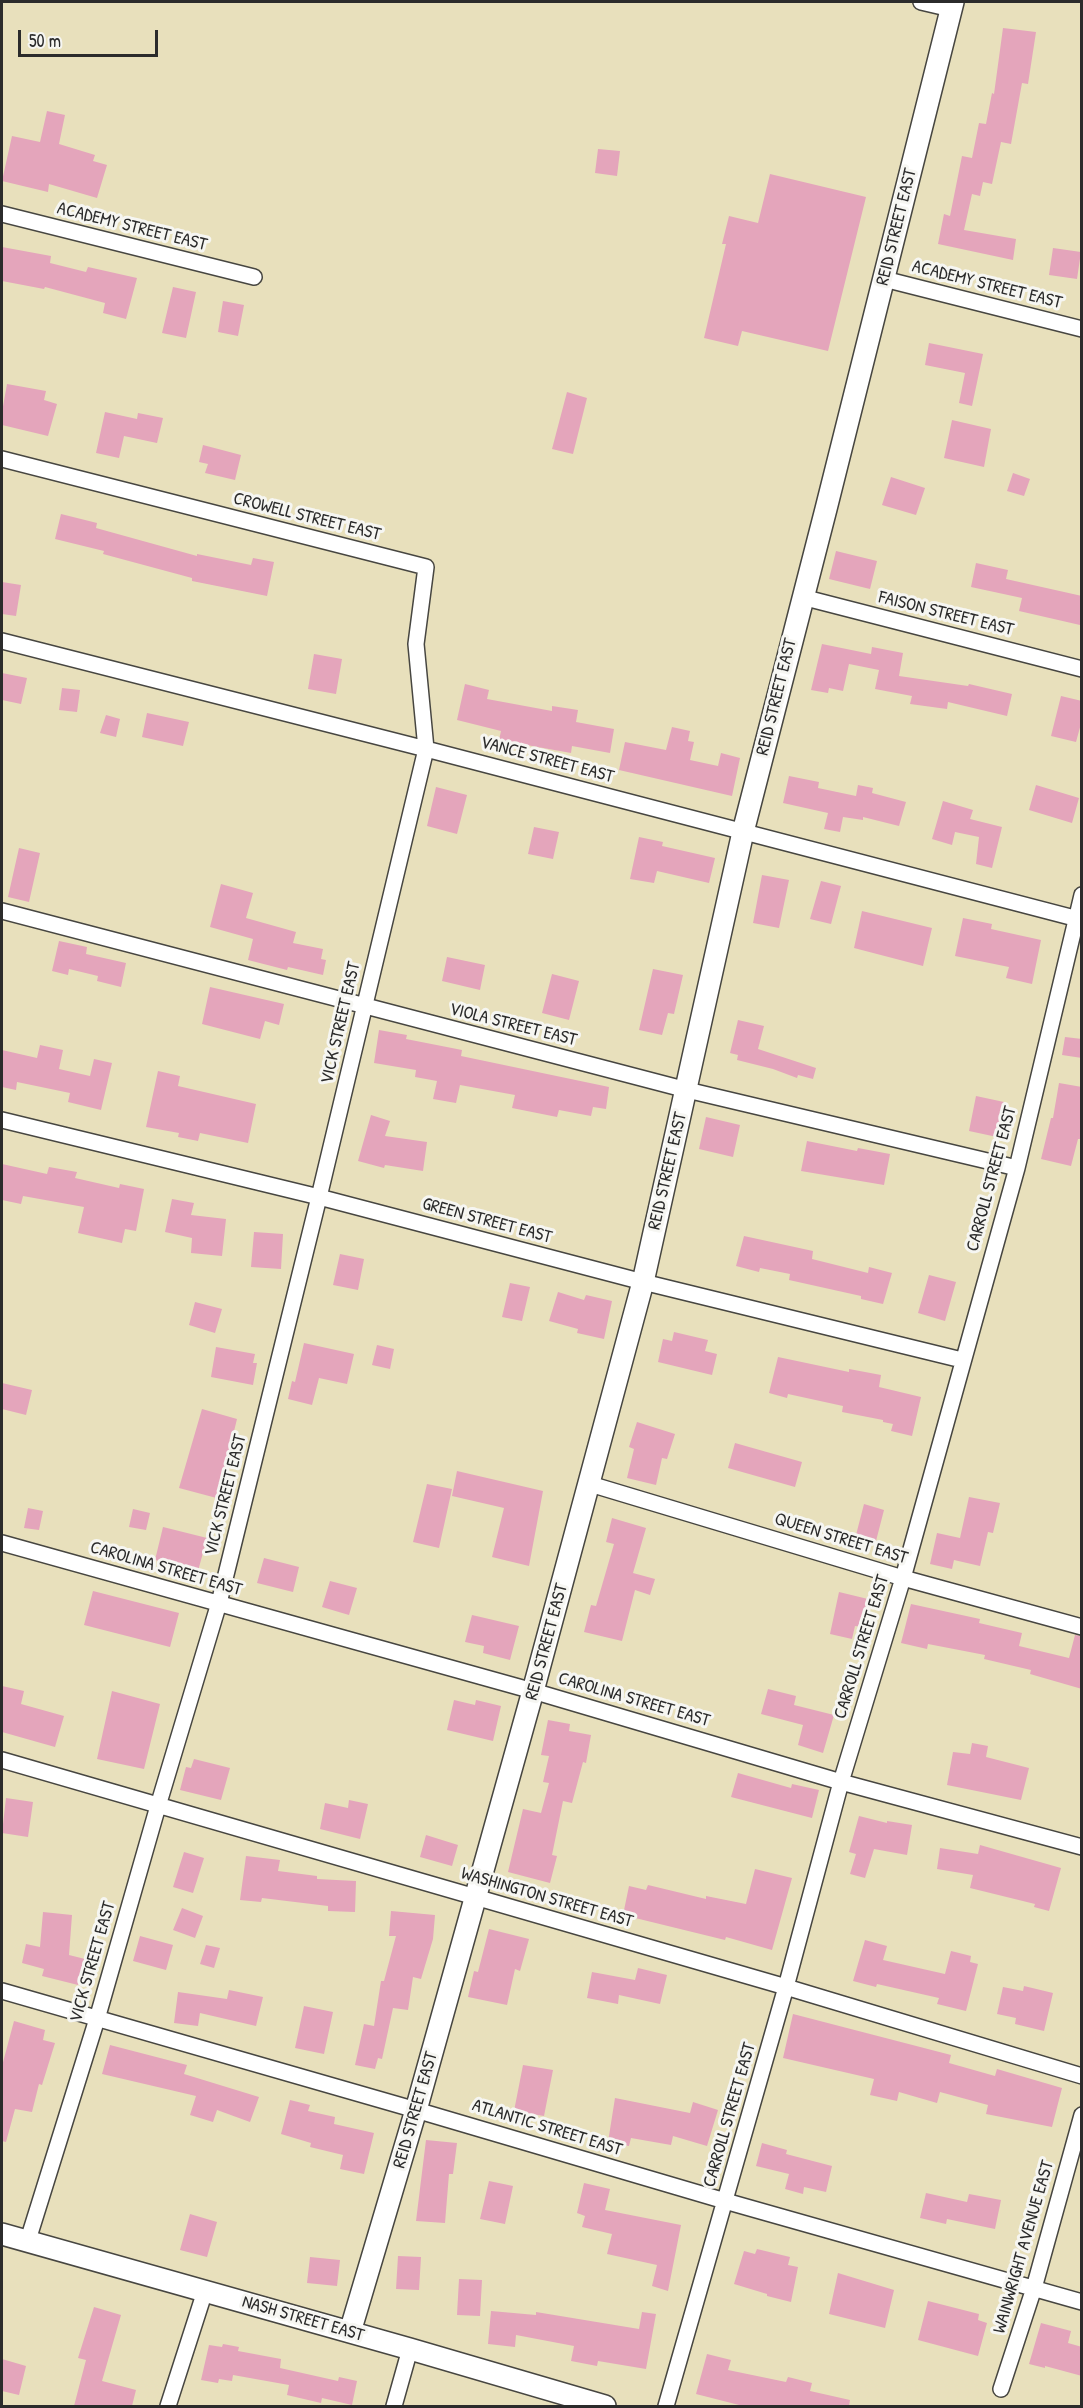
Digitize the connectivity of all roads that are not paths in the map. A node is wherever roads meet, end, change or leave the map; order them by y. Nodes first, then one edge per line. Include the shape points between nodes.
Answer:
1 (921, 2) edge
2 (952, 5) edge
3 (2, 214) edge
4 (254, 277) dead end
5 (884, 279) junction
6 (1082, 329) edge
7 (2, 459) edge
8 (802, 597) junction
9 (2, 641) edge
10 (1082, 669) edge
11 (426, 749) junction
12 (743, 831) junction
13 (1082, 895) edge
14 (2, 910) edge
15 (1079, 920) edge
16 (365, 1007) junction
17 (687, 1090) junction
18 (2, 1120) edge
19 (1017, 1168) junction
20 (319, 1197) junction
21 (643, 1282) junction
22 (962, 1360) junction
23 (590, 1484) junction
24 (2, 1543) edge
25 (903, 1578) junction
26 (219, 1603) junction
27 (1082, 1627) edge
28 (533, 1691) junction
29 (2, 1760) edge
30 (841, 1782) junction
31 (158, 1806) junction
32 (1082, 1847) edge
33 (476, 1898) junction
34 (786, 1987) junction
35 (2, 1991) edge
36 (97, 2019) junction
37 (1082, 2076) edge
38 (416, 2110) junction
39 (1082, 2115) edge
40 (725, 2201) junction
41 (2, 2234) edge
42 (27, 2240) junction
43 (1034, 2288) junction
44 (205, 2291) junction
45 (1082, 2302) edge
46 (350, 2332) junction
47 (410, 2349) junction
48 (1001, 2389) dead end
49 (168, 2406) edge
50 (394, 2406) edge
51 (604, 2406) edge
52 (666, 2406) edge

1 - 2 street
2 - 5 street, REID STREET EAST
3 - 4 street, ACADEMY STREET EAST
5 - 6 street, ACADEMY STREET EAST
5 - 8 street, REID STREET EAST
7 - 11 street, CROWELL STREET EAST via 426,567 416,644
8 - 10 street, FAISON STREET EAST
8 - 12 street, REID STREET EAST
9 - 11 street, VANCE STREET EAST
11 - 12 street, VANCE STREET EAST
11 - 16 street, VICK STREET EAST
12 - 15 street, VANCE STREET EAST
12 - 17 street, REID STREET EAST
13 - 15 street, CARROLL STREET EAST
14 - 16 street, VIOLA STREET EAST
15 - 19 street, CARROLL STREET EAST
16 - 17 street, VIOLA STREET EAST
16 - 20 street, VICK STREET EAST
17 - 19 street, VIOLA STREET EAST
17 - 21 street, REID STREET EAST
18 - 20 street, GREEN STREET EAST
19 - 22 street, CARROLL STREET EAST
20 - 21 street, GREEN STREET EAST
20 - 26 street, VICK STREET EAST
21 - 22 street, GREEN STREET EAST
21 - 23 street, REID STREET EAST
22 - 25 street, CARROLL STREET EAST
23 - 25 street, QUEEN STREET EAST
23 - 28 street, REID STREET EAST
24 - 26 street, CAROLINA STREET EAST
25 - 27 street, QUEEN STREET EAST
25 - 30 street, CARROLL STREET EAST
26 - 28 street, CAROLINA STREET EAST
26 - 31 street, VICK STREET EAST
28 - 30 street, CAROLINA STREET EAST
28 - 33 street, REID STREET EAST
29 - 31 street, WASHINGTON STREET EAST
30 - 32 street, CAROLINA STREET EAST
30 - 34 street, CARROLL STREET EAST
31 - 33 street, WASHINGTON STREET EAST
31 - 36 street, VICK STREET EAST
33 - 34 street, WASHINGTON STREET EAST
33 - 38 street, REID STREET EAST
34 - 37 street, WASHINGTON STREET EAST
34 - 40 street, CARROLL STREET EAST
35 - 36 street, ATLANTIC STREET EAST
36 - 38 street, ATLANTIC STREET EAST
36 - 42 street, VICK STREET EAST
38 - 40 street, ATLANTIC STREET EAST
38 - 46 street, REID STREET EAST
39 - 43 street, WAINWRIGHT AVENUE EAST
40 - 43 street, ATLANTIC STREET EAST
40 - 52 street, CARROLL STREET EAST
41 - 42 street, NASH STREET EAST
42 - 44 street, NASH STREET EAST
43 - 45 street, ATLANTIC STREET EAST
43 - 48 street, WAINWRIGHT AVENUE EAST
44 - 46 street, NASH STREET EAST
44 - 49 street
46 - 47 street, NASH STREET EAST
47 - 50 street
47 - 51 street, NASH STREET EAST

